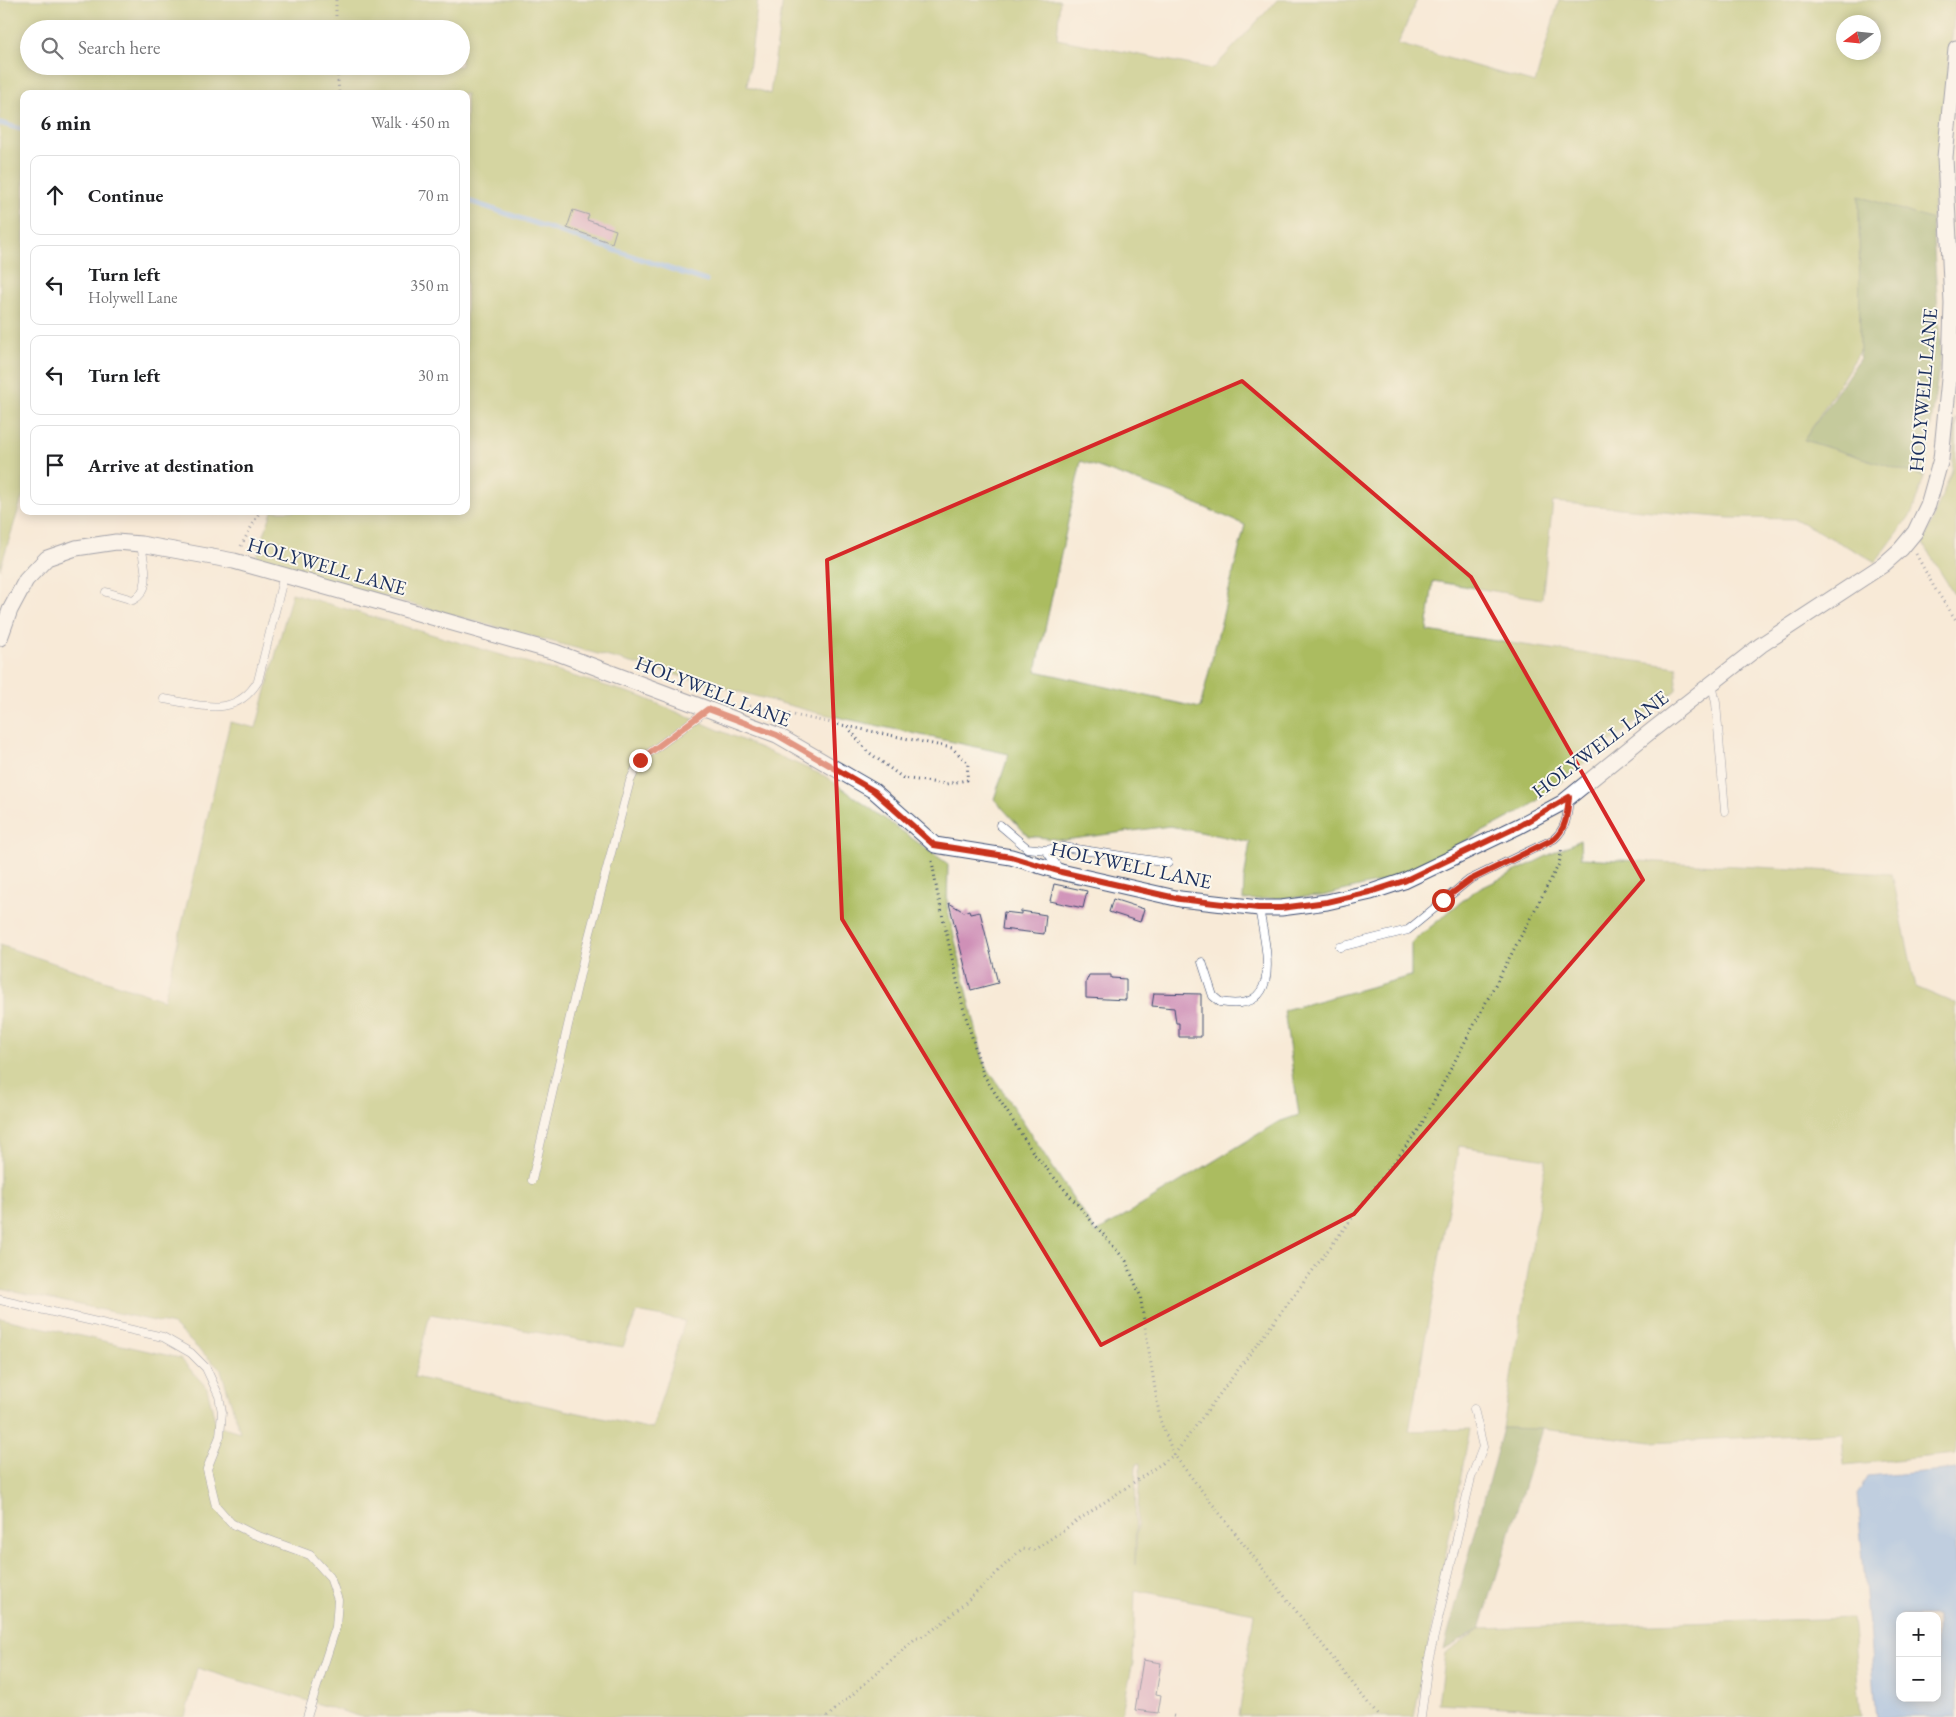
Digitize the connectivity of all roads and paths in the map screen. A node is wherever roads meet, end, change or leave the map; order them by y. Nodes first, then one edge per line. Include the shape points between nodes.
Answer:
1 (336, 0) edge
2 (336, 20) edge
3 (1956, 48) edge
4 (338, 75) edge
5 (339, 90) edge
6 (258, 515) edge
7 (1915, 532) junction
8 (141, 544) junction
9 (234, 561) junction
10 (284, 575) junction
11 (106, 592) dead end
12 (1956, 620) edge
13 (0, 638) edge
14 (1712, 684) junction
15 (164, 699) dead end
16 (741, 704) dead end
17 (708, 709) junction
18 (847, 726) junction
19 (1569, 797) junction
20 (1725, 811) dead end
21 (1566, 821) junction
22 (1000, 825) dead end
23 (1046, 850) junction
24 (932, 859) dead end
25 (1168, 863) dead end
26 (1061, 872) junction
27 (1258, 908) junction
28 (1340, 947) dead end
29 (1202, 962) dead end
30 (532, 1180) dead end
31 (0, 1300) edge
32 (1474, 1409) dead end
33 (1174, 1455) junction
34 (308, 1717) edge
35 (827, 1717) edge
36 (1379, 1717) edge
37 (1421, 1717) edge

1 - 2 path
3 - 7 street, HOLYWELL LANE via 1945,157 1952,303 1950,368 1941,460 1928,505
4 - 5 path
6 - 9 path
7 - 12 path via 1917,557
7 - 14 street, HOLYWELL LANE via 1883,565 1761,646
8 - 9 street, HOLYWELL LANE
8 - 11 lane via 146,582 144,592 133,600
8 - 13 street, HOLYWELL LANE via 116,542 76,548 47,558 26,580
9 - 10 street, HOLYWELL LANE
10 - 15 lane via 258,681 248,695 217,708
10 - 17 street, HOLYWELL LANE via 556,652
14 - 19 street, HOLYWELL LANE
14 - 20 lane
16 - 18 path
17 - 26 street, HOLYWELL LANE via 777,735 874,791 934,845 1011,857
17 - 30 lane via 640,760 630,781 586,948
18 - 18 path via 952,748 968,763 967,780 946,784 903,778 867,751
19 - 21 lane
19 - 27 street, HOLYWELL LANE via 1519,826 1404,881 1327,902
21 - 28 lane via 1562,833 1554,839 1470,880 1408,930
21 - 33 path via 1559,864 1420,1129
22 - 23 lane via 1028,848
23 - 25 lane via 1063,847
23 - 26 lane
24 - 33 path via 963,1007 983,1074 1034,1154 1126,1261 1140,1295 1160,1420
26 - 27 street, HOLYWELL LANE via 1180,899
27 - 29 lane via 1267,970 1266,983 1260,992 1244,1002 1220,1002 1213,996
31 - 34 lane via 163,1337 191,1353 206,1368 219,1396 222,1412 220,1436 207,1469 216,1506 231,1523 310,1555 330,1577 338,1600 336,1627
32 - 37 lane via 1483,1447 1471,1478 1428,1662
33 - 35 path via 1034,1550 1022,1549 970,1599 927,1635 916,1638
33 - 36 path

